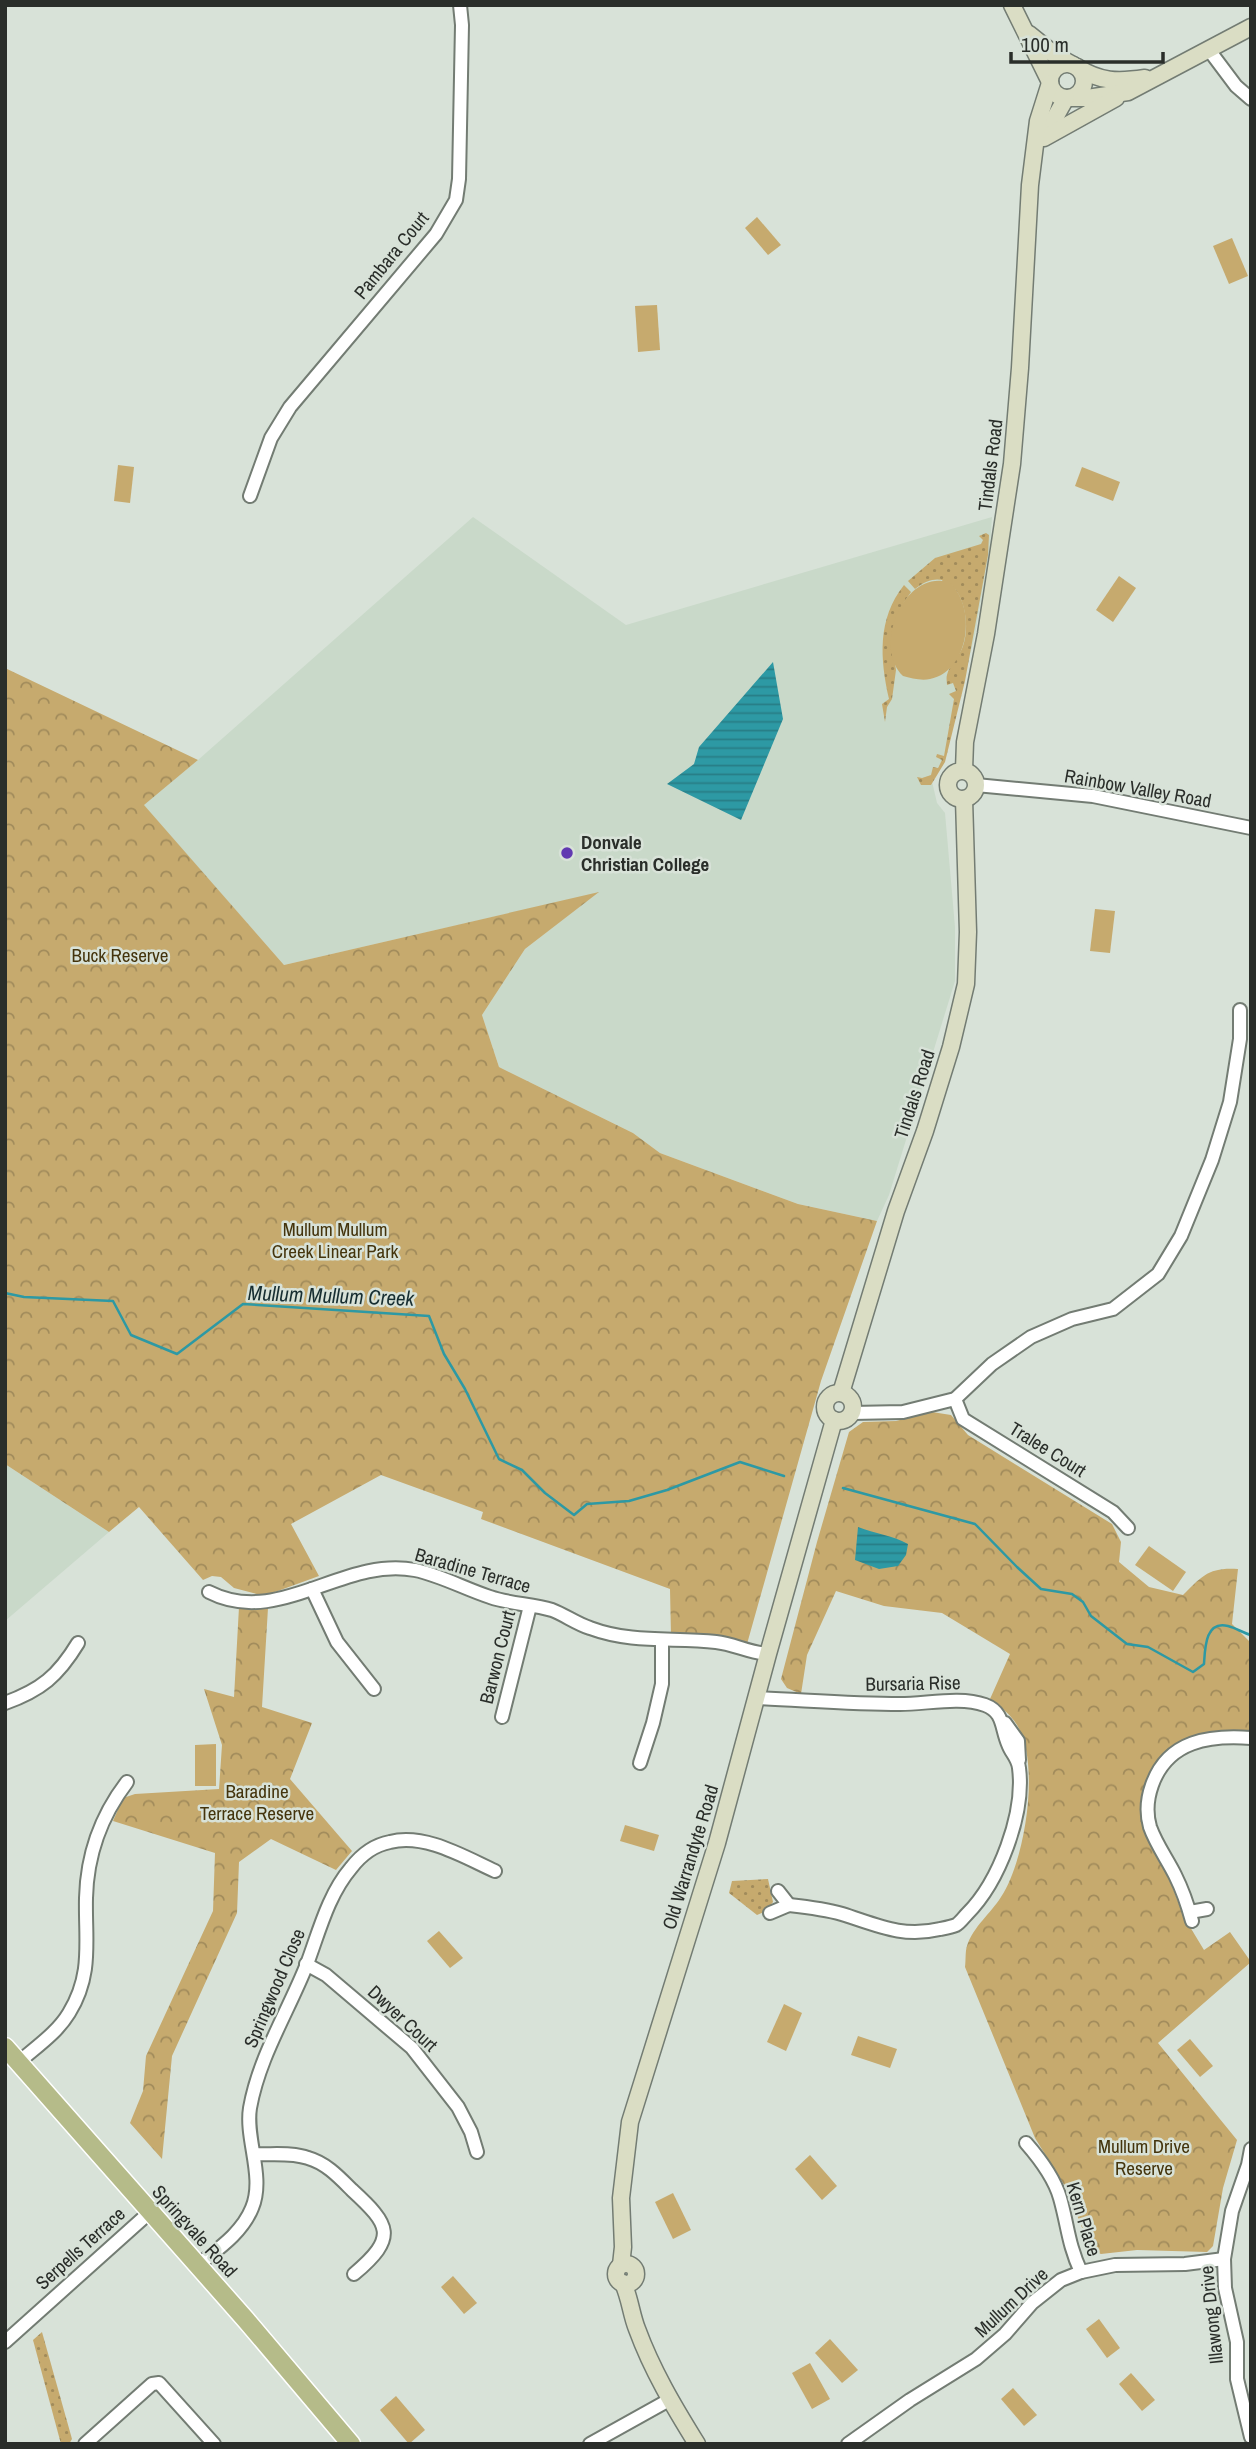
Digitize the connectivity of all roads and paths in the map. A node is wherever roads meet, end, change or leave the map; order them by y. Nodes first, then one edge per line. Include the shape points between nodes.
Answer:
1 (460, 5) edge
2 (1012, 5) edge
3 (1251, 27) edge
4 (1024, 30) junction
5 (1209, 50) junction
6 (1076, 66) junction
7 (1155, 76) junction
8 (1050, 83) junction
9 (1128, 92) junction
10 (1067, 98) junction
11 (1251, 99) edge
12 (1044, 138) junction
13 (1033, 162) junction
14 (250, 496) dead end
15 (964, 770) junction
16 (976, 785) junction
17 (964, 799) junction
18 (1251, 828) edge
19 (1240, 1010) dead end
20 (841, 1393) junction
21 (955, 1399) junction
22 (852, 1413) junction
23 (834, 1420) junction
24 (1128, 1528) dead end
25 (312, 1589) junction
26 (209, 1592) dead end
27 (530, 1606) junction
28 (662, 1640) junction
29 (78, 1643) dead end
30 (768, 1654) junction
31 (373, 1689) dead end
32 (756, 1698) junction
33 (5, 1703) edge
34 (502, 1717) dead end
35 (1251, 1738) edge
36 (640, 1763) dead end
37 (127, 1782) dead end
38 (495, 1871) dead end
39 (778, 1891) dead end
40 (789, 1905) junction
41 (1207, 1909) dead end
42 (770, 1913) dead end
43 (306, 1965) junction
44 (5, 2047) edge
45 (19, 2062) junction
46 (1026, 2143) dead end
47 (1251, 2149) edge
48 (477, 2152) dead end
49 (254, 2154) junction
50 (150, 2212) junction
51 (1224, 2259) junction
52 (198, 2265) junction
53 (1081, 2272) junction
54 (354, 2274) dead end
55 (5, 2342) edge
56 (669, 2400) junction
57 (1251, 2437) edge
58 (85, 2444) edge
59 (214, 2444) edge
60 (351, 2444) edge
61 (590, 2444) edge
62 (697, 2444) edge
63 (848, 2444) edge

1 - 14 street, Pambara Court via 456,200 436,234 290,407 271,438
2 - 4 main road
3 - 5 main road
4 - 6 main road
4 - 8 main road
5 - 7 main road
5 - 11 street
6 - 7 main road via 1095,78 1115,82
6 - 8 main road via 1056,68
6 - 10 main road via 1084,76 1083,88
7 - 9 main road
8 - 10 main road via 1054,92
8 - 13 main road, Tindals Road
9 - 10 main road
9 - 12 main road
10 - 12 main road, Tindals Road
12 - 13 main road, Tindals Road
13 - 15 main road, Tindals Road via 1012,464
15 - 16 main road
15 - 17 main road via 950,776 947,785 954,797
16 - 17 main road
16 - 18 street, Rainbow Valley Road via 1093,796
17 - 20 main road, Tindals Road via 966,984 925,1131
19 - 21 street via 1230,1102 1212,1160 1181,1236 1158,1274 1113,1309 1072,1319 1031,1337 992,1364
20 - 22 main road via 851,1400
20 - 23 main road via 825,1403 827,1415
21 - 22 street via 903,1412
21 - 24 street, Tralee Court via 964,1419 1113,1512
22 - 23 main road
23 - 30 main road, Old Warrandyte Road
25 - 26 street, Baradine Terrace via 277,1601 247,1603
25 - 27 street, Baradine Terrace via 373,1569 414,1570 492,1598
25 - 31 street via 337,1642
27 - 28 street, Baradine Terrace via 629,1639
27 - 34 street, Barwon Court
28 - 30 street, Baradine Terrace via 726,1643
28 - 36 street via 662,1684
29 - 33 street via 63,1667 42,1687
30 - 32 main road, Old Warrandyte Road
32 - 40 street, Bursaria Rise via 986,1705 1002,1720 1018,1761 1019,1797 1006,1850 993,1880 956,1925 906,1933
32 - 56 main road, Old Warrandyte Road via 718,1843 630,2122 621,2198 630,2299 636,2327
35 - 41 street via 1212,1737 1185,1746 1164,1763 1152,1787 1147,1814 1150,1827 1191,1916
37 - 45 street via 110,1804 92,1859 86,1892 88,1959 83,1983 61,2024
38 - 43 street, Springwood Close via 438,1845 407,1840 368,1850 338,1886
39 - 40 street
40 - 42 street
43 - 48 street, Dwyer Court via 326,1975 412,2049 458,2107
43 - 49 street, Springwood Close via 260,2071 250,2110
44 - 45 main road, Springvale Road
45 - 50 main road, Springvale Road
46 - 53 street, Kern Place via 1055,2185
47 - 51 street, Illawong Drive via 1229,2221
49 - 52 street, Springwood Close via 252,2207 233,2236
49 - 54 street via 308,2157 327,2166 378,2214 384,2228 382,2243
50 - 52 main road, Springvale Road
50 - 55 street, Serpells Terrace
51 - 53 street, Mullum Drive via 1115,2264
51 - 57 street, Illawong Drive via 1237,2342 1237,2379
52 - 60 main road, Springvale Road
53 - 63 street, Mullum Drive via 1045,2291 976,2359
56 - 61 street
56 - 62 main road, Old Warrandyte Road
58 - 59 street via 152,2384 159,2383

